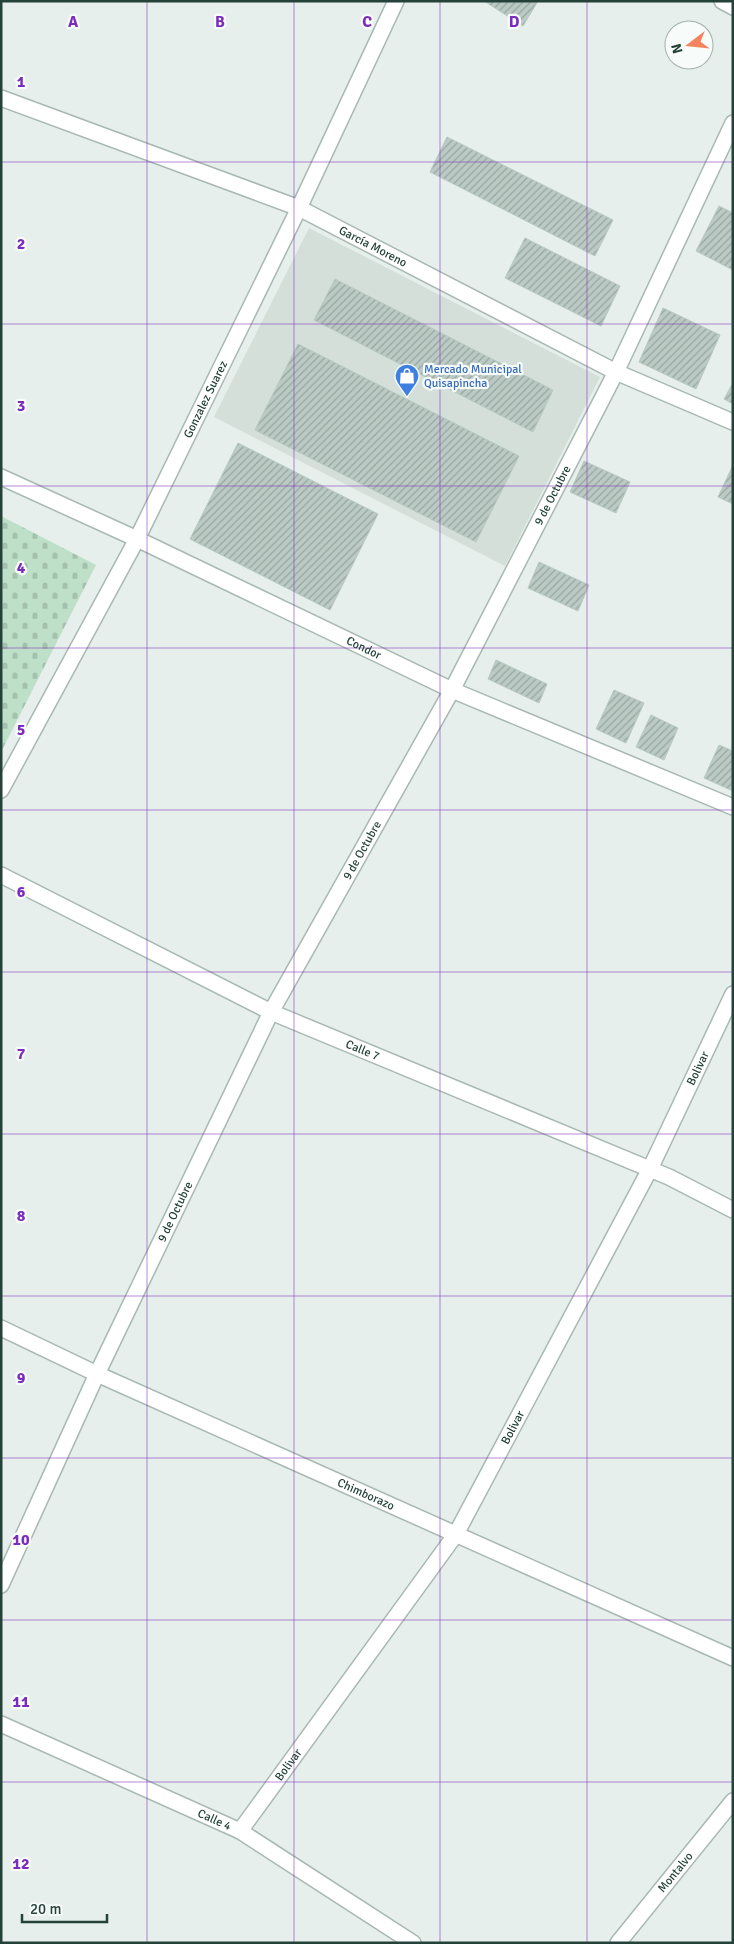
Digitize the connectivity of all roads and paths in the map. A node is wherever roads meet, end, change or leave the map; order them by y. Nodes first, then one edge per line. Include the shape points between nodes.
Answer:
1 (396, 1) edge
2 (722, 1) edge
3 (733, 7) edge
4 (1, 98) edge
5 (733, 123) edge
6 (299, 208) junction
7 (616, 372) junction
8 (733, 422) edge
9 (1, 477) edge
10 (137, 539) junction
11 (452, 690) junction
12 (1, 790) edge
13 (733, 807) edge
14 (1, 875) edge
15 (733, 994) edge
16 (272, 1012) junction
17 (650, 1169) junction
18 (733, 1210) edge
19 (1, 1328) edge
20 (97, 1374) junction
21 (456, 1534) junction
22 (1, 1584) edge
23 (733, 1658) edge
24 (1, 1724) edge
25 (733, 1801) edge
26 (240, 1831) junction
27 (413, 1943) edge
28 (618, 1943) edge

1 - 6 street, Gonzalez Suarez
2 - 3 street
4 - 6 street, García Moreno
5 - 7 street, 9 de Octubre
6 - 7 street, García Moreno
6 - 10 street, Gonzalez Suarez
7 - 8 street, García Moreno
7 - 11 street, 9 de Octubre
9 - 10 street, Condor
10 - 11 street, Condor
10 - 12 street, Gonzalez Suarez
11 - 13 street, Condor
11 - 16 street, 9 de Octubre
14 - 16 street, Calle 7
15 - 17 street, Bolivar
16 - 17 street, Calle 7
16 - 20 street, 9 de Octubre
17 - 18 street, Calle 7
17 - 21 street, Bolivar
19 - 20 street, Chimborazo
20 - 21 street, Chimborazo
20 - 22 street, 9 de Octubre
21 - 23 street, Chimborazo
21 - 26 street, Bolivar
24 - 26 street, Calle 4
25 - 28 street, Montalvo
26 - 27 street, Calle 4

